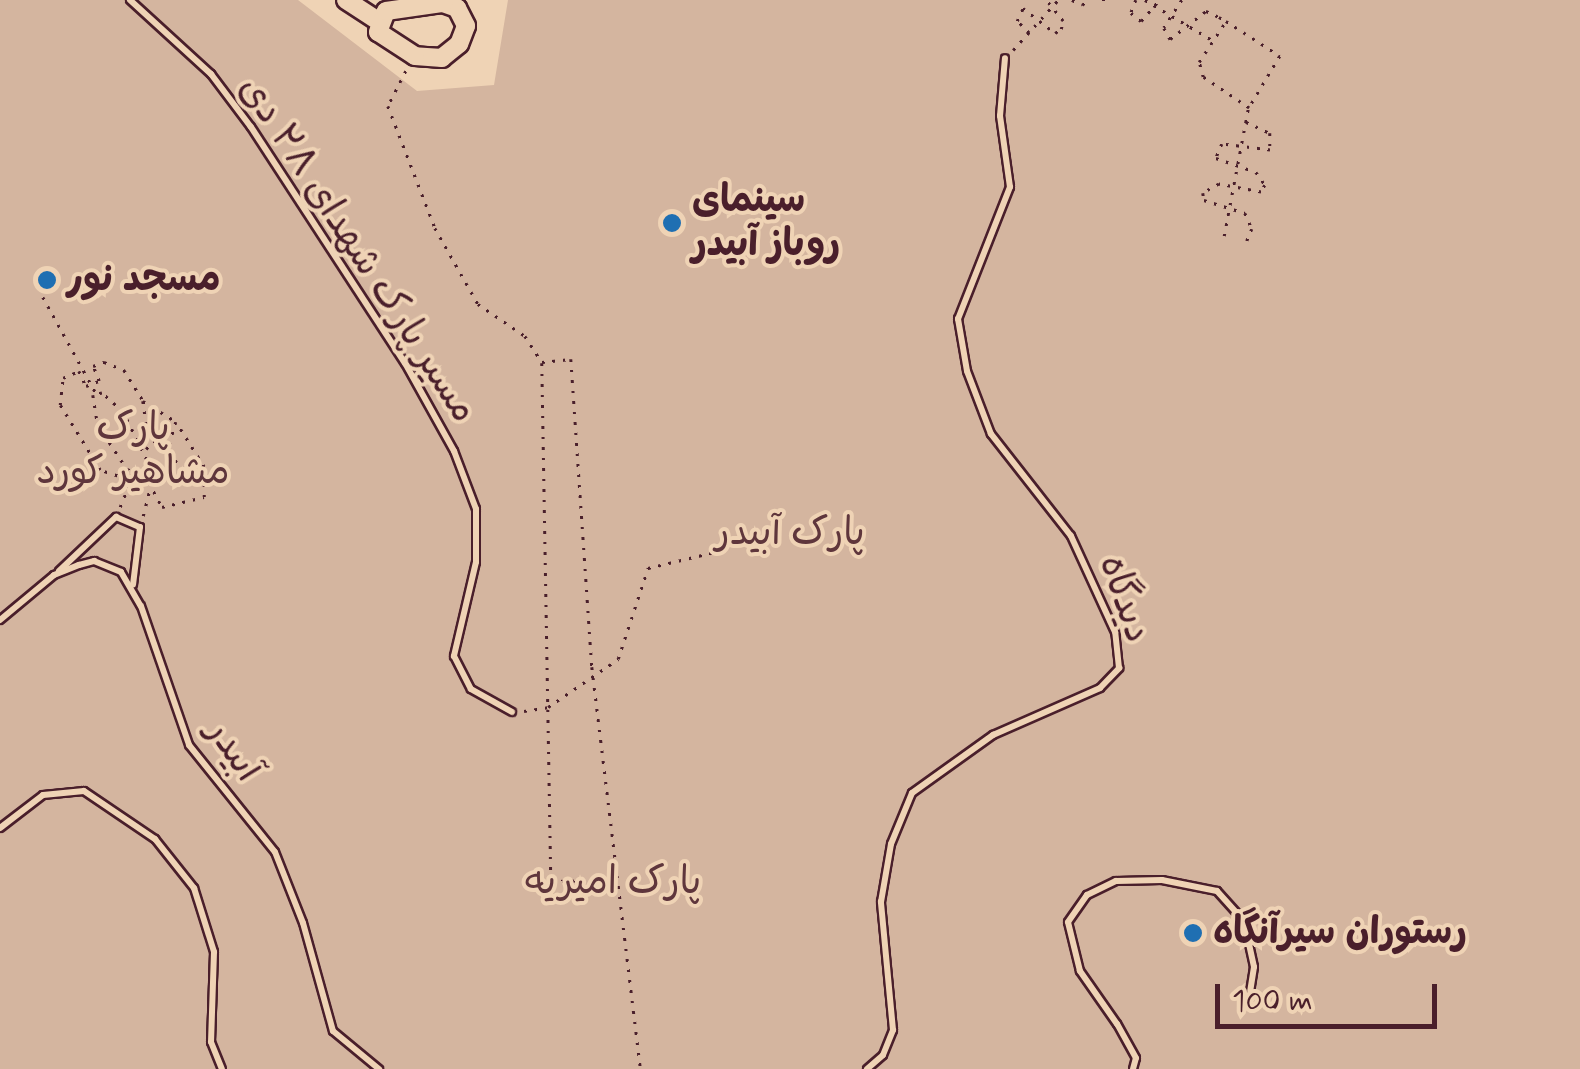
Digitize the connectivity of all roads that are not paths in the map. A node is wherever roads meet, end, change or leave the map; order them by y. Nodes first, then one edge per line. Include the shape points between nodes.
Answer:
1 (130, 0) edge
2 (346, 0) edge
3 (463, 6) edge
4 (378, 21) junction
5 (1005, 58) road end
6 (54, 575) junction
7 (132, 586) junction
8 (0, 620) edge
9 (512, 712) road end
10 (0, 828) edge
11 (1250, 991) dead end
12 (222, 1069) edge
13 (378, 1069) edge
14 (867, 1069) edge
15 (1134, 1069) edge

1 - 9 lane, مسیر پارک شهدای ۲۸ دی via 211,74 250,127 406,363 454,451 476,508 476,544 454,656 472,689
2 - 4 main road
3 - 4 main road via 404,6
3 - 4 main road via 465,35 453,52 414,56 385,40
5 - 14 lane, دیدگاه via 1000,116 1010,188 958,318 967,370 991,434 1071,536 1115,632 1119,668 1100,688 994,735 912,793 891,844 881,902 893,1030 882,1056
6 - 7 lane via 94,562 121,572
6 - 7 lane via 116,518 140,527
6 - 8 lane
7 - 13 lane, آبیدر via 189,745 275,852 333,1031
10 - 12 lane via 43,795 84,792 155,839 194,888 214,952 212,1042
11 - 15 lane via 1254,967 1244,920 1216,891 1162,880 1116,880 1087,895 1068,922 1080,971 1136,1058

